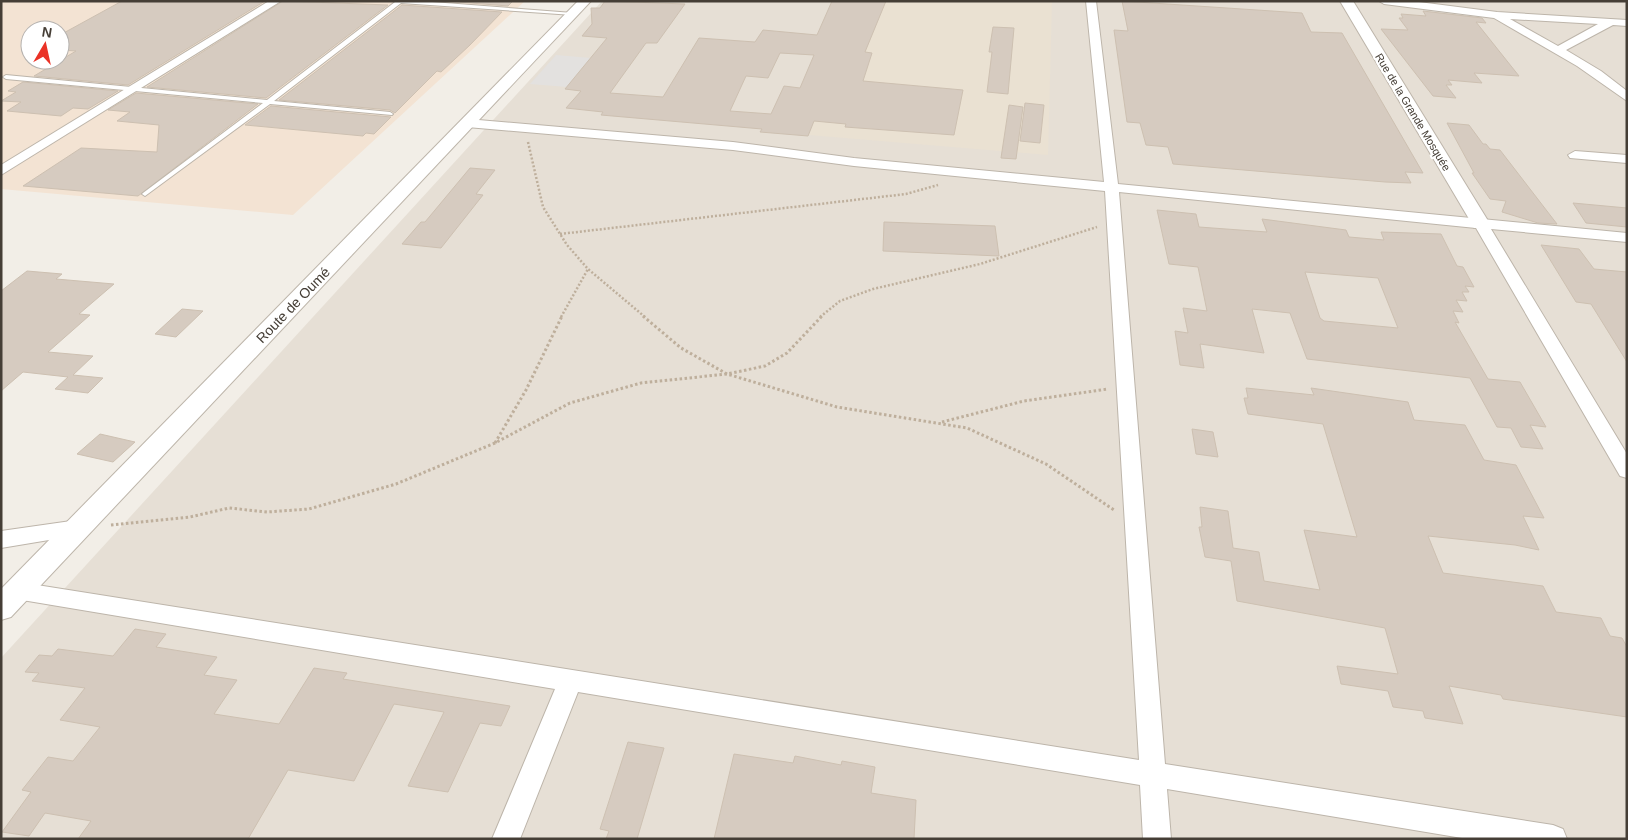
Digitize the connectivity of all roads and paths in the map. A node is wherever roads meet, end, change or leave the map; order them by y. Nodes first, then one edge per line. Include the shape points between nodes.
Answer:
1 (276, 1) edge
2 (398, 1) edge
3 (1091, 1) edge
4 (1346, 1) edge
5 (1384, 1) edge
6 (579, 7) edge
7 (1497, 15) junction
8 (1610, 23) junction
9 (1627, 23) edge
10 (1556, 51) junction
11 (6, 77) dead end
12 (130, 90) junction
13 (1627, 97) edge
14 (266, 102) junction
15 (390, 114) dead end
16 (467, 123) junction
17 (526, 129) junction
18 (1575, 155) dead end
19 (1627, 159) edge
20 (1, 171) edge
21 (942, 184) dead end
22 (1112, 188) junction
23 (145, 194) dead end
24 (1114, 222) junction
25 (1481, 224) junction
26 (560, 234) junction
27 (1627, 238) edge
28 (588, 269) junction
29 (727, 374) junction
30 (1125, 388) junction
31 (942, 422) junction
32 (495, 443) junction
33 (1627, 471) edge
34 (1134, 524) junction
35 (78, 528) junction
36 (1, 540) edge
37 (18, 591) junction
38 (1, 608) edge
39 (570, 680) junction
40 (1152, 774) junction
41 (506, 839) edge
42 (1156, 839) edge
43 (1553, 839) edge

1 - 12 street
2 - 6 lane
2 - 14 lane via 341,49
3 - 22 street
4 - 25 street, Rue de la Grande Mosquée
5 - 7 street
6 - 16 street, Route de Oumé
7 - 8 street
7 - 10 street
8 - 9 street
8 - 10 street
10 - 13 street via 1595,72
11 - 12 lane
12 - 14 lane
12 - 20 street
14 - 15 lane
14 - 23 lane
16 - 17 street
16 - 35 street, Route de Oumé
17 - 22 street via 733,146 854,162
17 - 26 path via 543,207
18 - 19 street
21 - 26 path via 906,194
22 - 24 street
22 - 25 street
24 - 29 path via 980,264 840,301 818,319 787,353 765,366
24 - 30 street
25 - 27 street
25 - 33 street
26 - 28 path
28 - 29 path via 681,348
28 - 32 path
29 - 31 path via 837,407
29 - 32 path via 650,382 613,390 570,403
30 - 31 path via 1053,396 986,409
30 - 34 street
31 - 34 path via 967,428 1046,464
32 - 35 path via 396,484 309,509 267,512 228,508 190,517
34 - 40 street
35 - 36 street
35 - 37 street, Route de Oumé
37 - 38 street, Route de Oumé
37 - 39 street
39 - 40 street
39 - 41 street
40 - 42 street
40 - 43 street

